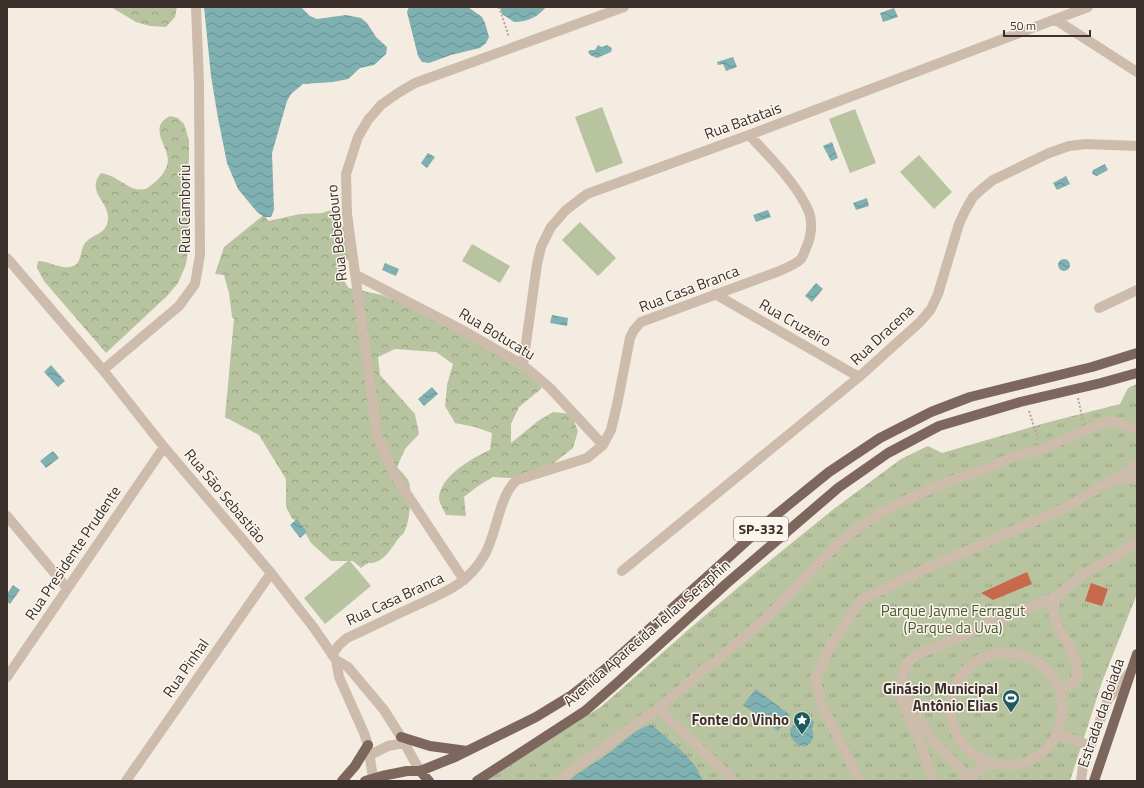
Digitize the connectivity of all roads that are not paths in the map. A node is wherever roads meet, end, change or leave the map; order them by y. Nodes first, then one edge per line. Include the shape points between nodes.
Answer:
1 (196, 7) edge
2 (624, 7) edge
3 (1088, 7) edge
4 (1056, 20) junction
5 (1137, 72) edge
6 (749, 135) junction
7 (1137, 146) edge
8 (7, 258) edge
9 (356, 275) junction
10 (1137, 290) edge
11 (715, 294) junction
12 (1099, 308) dead end
13 (1137, 353) edge
14 (523, 365) junction
15 (103, 370) junction
16 (1137, 373) edge
17 (859, 377) junction
18 (1137, 430) edge
19 (603, 445) junction
20 (164, 447) junction
21 (1137, 465) edge
22 (1115, 480) junction
23 (1137, 480) edge
24 (7, 516) edge
25 (1137, 542) edge
26 (622, 571) dead end
27 (271, 573) junction
28 (464, 580) junction
29 (67, 588) junction
30 (1057, 596) junction
31 (1137, 654) edge
32 (334, 658) junction
33 (1131, 671) junction
34 (7, 677) edge
35 (900, 683) junction
36 (1059, 690) junction
37 (660, 707) junction
38 (1057, 734) junction
39 (403, 740) junction
40 (1091, 746) junction
41 (369, 750) junction
42 (467, 751) junction
43 (989, 763) junction
44 (420, 771) junction
45 (370, 780) edge
46 (971, 780) edge
47 (126, 781) edge
48 (342, 781) edge
49 (429, 781) edge
50 (477, 781) edge
51 (559, 781) edge
52 (734, 781) edge
53 (860, 781) edge
54 (933, 781) edge
55 (1080, 781) edge
56 (1094, 781) edge

1 - 15 street, Rua Camboriu via 200,255 195,284 179,306
2 - 9 street, Rua Bebedouro via 415,84 381,105 358,137 346,174 347,214
3 - 4 street, Rua Batatais
4 - 5 street
4 - 6 street, Rua Batatais
6 - 11 street, Rua Casa Branca via 772,158 803,200 810,214 811,232 801,259 789,267
6 - 14 street, Rua Batatais via 587,194 566,210 551,227 541,247
7 - 17 street, Rua Dracena via 1069,146 993,180 982,188 959,224 938,294 930,309 920,322
8 - 15 street, Rua São Sebastião
9 - 14 street, Rua Botucatu
9 - 28 street, Rua Bebedouro via 377,435 392,473
10 - 12 street
11 - 17 street, Rua Cruzeiro
11 - 19 street, Rua Casa Branca via 641,322 634,330 630,338 611,430
13 - 42 main road, Avenida Aparecida Tellau Seraphin / SP-332 via 1092,368 970,397 931,412 880,438 829,472 771,519 604,670 572,695 536,717
14 - 19 street, Rua Botucatu via 550,388
15 - 20 street, Rua São Sebastião
16 - 50 main road, Avenida Aparecida Tellau Seraphin / SP-332 via 1026,400 939,426 888,453 832,493 584,711
17 - 26 street, Rua Dracena
18 - 37 street via 1118,422 1105,422 1042,449 936,486 882,512 835,546 765,619
19 - 28 street, Rua Casa Branca via 587,458 517,480 512,484 507,491 486,554
20 - 27 street, Rua São Sebastião
20 - 29 street, Rua Presidente Prudente
21 - 22 street
22 - 23 street
22 - 53 street via 1060,510 861,600 831,645 815,679 824,707
24 - 29 street
25 - 30 street via 1081,576
27 - 32 street, Rua São Sebastião
27 - 47 street, Rua Pinhal
28 - 32 street, Rua Casa Branca via 439,596 348,638 339,645
29 - 34 street, Rua Presidente Prudente
30 - 35 street via 916,656 909,660
30 - 36 street via 1053,610 1061,632 1072,650 1078,673 1072,684
31 - 33 main road, Estrada da Boiada
32 - 39 street via 348,667 384,710
32 - 41 street, Rua São Sebastião via 339,677 361,725
33 - 40 street via 1108,699
33 - 56 main road, Estrada da Boiada
35 - 46 street via 918,718 936,743
35 - 54 street via 904,709 922,748
36 - 38 street via 1062,715
36 - 43 street via 1045,669 1024,656 1012,654 989,656 978,661 961,676 951,698 951,721 958,738 968,752
37 - 51 street
37 - 52 street via 666,717
38 - 40 street
38 - 43 street via 1047,749 1026,763 1001,766
39 - 41 street
39 - 42 main road
39 - 44 street
40 - 55 street
41 - 45 street, Rua São Sebastião
41 - 48 main road
42 - 44 main road, Avenida Aparecida Tellau Seraphin / SP-332
43 - 46 street via 974,774
44 - 45 main road, Avenida Aparecida Tellau Seraphin
44 - 49 main road

